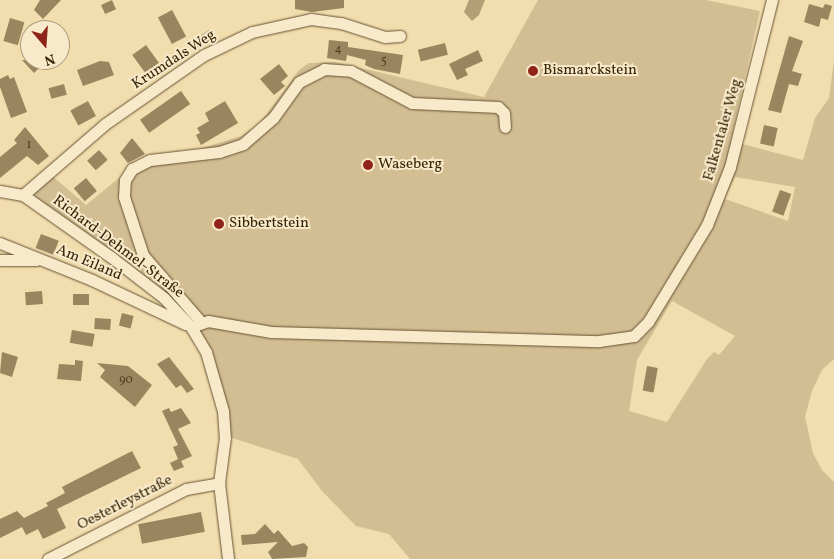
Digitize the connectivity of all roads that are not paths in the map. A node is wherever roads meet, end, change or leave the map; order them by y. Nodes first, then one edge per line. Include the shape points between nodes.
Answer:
1 (772, 0) edge
2 (400, 36) dead end
3 (505, 127) dead end
4 (0, 180) edge
5 (4, 191) edge
6 (22, 195) junction
7 (0, 243) edge
8 (0, 260) edge
9 (43, 260) junction
10 (196, 325) junction
11 (219, 483) junction
12 (48, 559) edge
13 (228, 559) edge

1 - 10 street, Falkentaler Weg via 730,167 706,225 648,322 634,336 599,341 271,332
2 - 6 street, Krumdals Weg via 385,37 341,23 311,19 252,32 204,55 105,124
3 - 10 street via 504,113 498,107 412,102 350,71 324,69 299,82 268,124 243,144 219,152 150,160 132,169 125,180 124,197 143,256
4 - 5 street
5 - 6 street
6 - 10 street, Richard-Dehmel-Straße
7 - 9 street, Am Eiland
8 - 9 street
9 - 10 street, Am Eiland
10 - 11 street, Richard-Dehmel-Straße via 223,411 225,437
11 - 12 street, Oesterleystraße via 186,489
11 - 13 street, Richard-Dehmel-Straße

